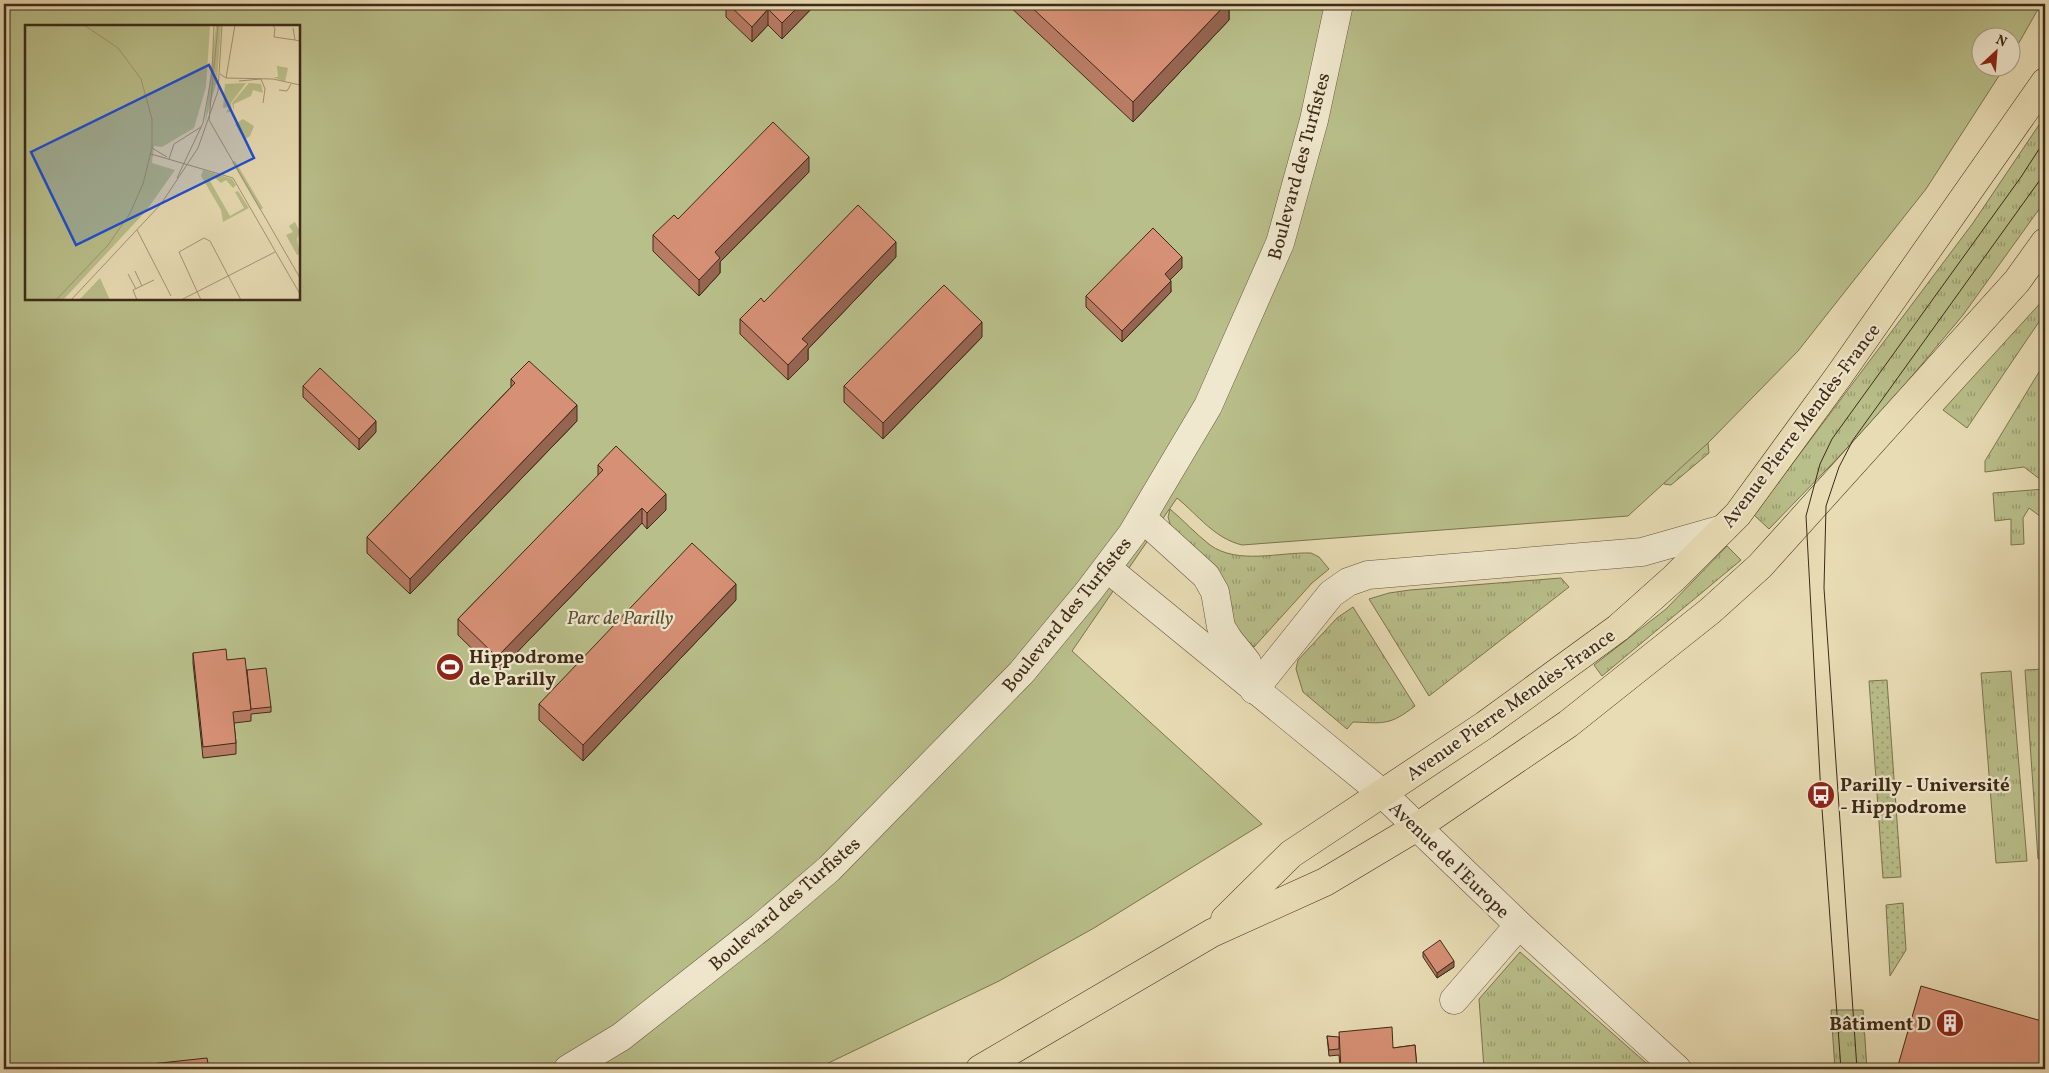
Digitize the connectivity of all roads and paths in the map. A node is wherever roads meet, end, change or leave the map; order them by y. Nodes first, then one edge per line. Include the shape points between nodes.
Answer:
1 (1339, 4) edge
2 (2045, 82) edge
3 (2045, 242) edge
4 (1142, 518) junction
5 (1723, 529) junction
6 (1107, 568) junction
7 (1254, 690) junction
8 (1382, 793) junction
9 (1417, 826) junction
10 (1519, 925) junction
11 (1212, 933) junction
12 (1454, 1000) dead end
13 (568, 1069) edge
14 (980, 1069) edge
15 (1678, 1069) edge

1 - 4 street, Boulevard des Turfistes via 1314,120 1280,243 1208,406
2 - 5 main road, Avenue Pierre Mendès-France via 1838,377 1746,503
3 - 9 main road, Avenue Pierre Mendès-France via 2017,281 1760,566 1710,611 1568,724
4 - 6 street, Boulevard des Turfistes
4 - 7 street via 1206,576 1215,592 1221,627 1246,662
5 - 7 street via 1642,552 1368,575 1348,582 1331,594
5 - 8 main road, Avenue Pierre Mendès-France via 1618,628 1485,725
6 - 7 street, Avenue de l'Europe
6 - 13 street, Boulevard des Turfistes via 1021,673 829,869 621,1037
7 - 8 street, Avenue de l'Europe
8 - 9 street, Avenue de l'Europe
8 - 11 main road, Avenue Pierre Mendès-France via 1292,854
9 - 10 street, Avenue de l'Europe
9 - 11 main road, Avenue Pierre Mendès-France via 1325,882
10 - 12 street
10 - 15 street, Avenue de l'Europe
11 - 14 main road, Avenue Pierre Mendès-France

